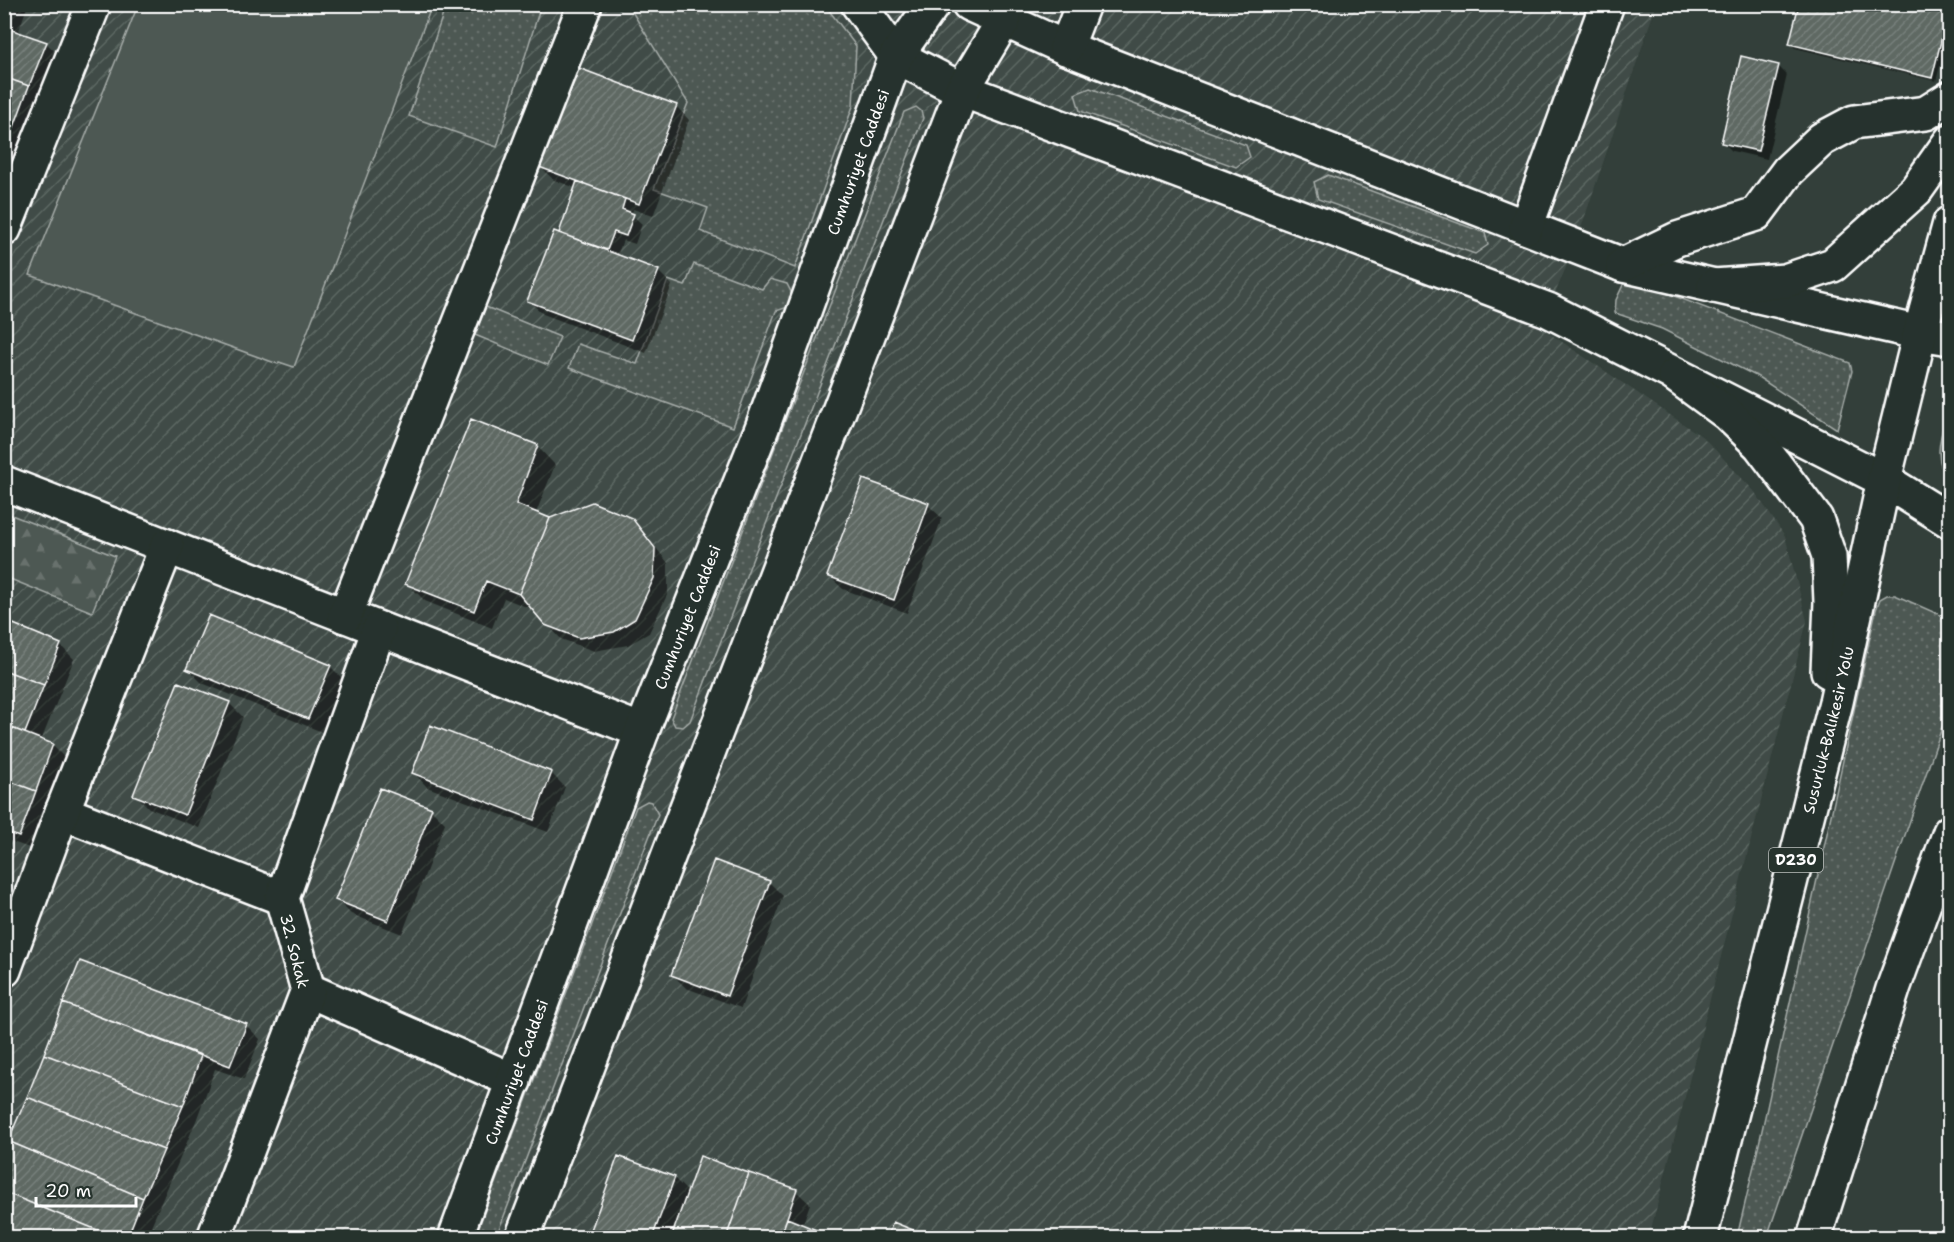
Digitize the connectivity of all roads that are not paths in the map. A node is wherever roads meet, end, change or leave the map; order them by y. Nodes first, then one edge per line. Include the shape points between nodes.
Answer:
1 (94, 4) edge
2 (585, 4) edge
3 (858, 4) edge
4 (933, 4) edge
5 (969, 4) edge
6 (1083, 4) edge
7 (1607, 4) edge
8 (1004, 20) junction
9 (1066, 48) junction
10 (896, 56) junction
11 (962, 90) junction
12 (1950, 98) edge
13 (1950, 142) edge
14 (1950, 223) edge
15 (1526, 227) junction
16 (4, 229) edge
17 (1623, 264) junction
18 (1714, 286) junction
19 (1935, 336) edge
20 (1675, 375) junction
21 (1884, 480) junction
22 (4, 483) edge
23 (1950, 522) edge
24 (166, 546) junction
25 (345, 616) junction
26 (379, 629) junction
27 (1829, 728) junction
28 (642, 731) junction
29 (62, 812) junction
30 (1950, 832) edge
31 (282, 898) junction
32 (4, 970) edge
33 (308, 990) junction
34 (514, 1081) junction
35 (214, 1238) edge
36 (455, 1238) edge
37 (522, 1238) edge
38 (1700, 1238) edge
39 (1814, 1238) edge

1 - 16 main road
2 - 25 main road
3 - 10 main road
4 - 10 main road, Cumhuriyet Caddesi
5 - 8 main road
6 - 9 main road
7 - 15 main road
8 - 9 main road
8 - 11 main road
9 - 15 main road
10 - 11 main road
10 - 28 main road, Cumhuriyet Caddesi via 762,428
11 - 20 main road via 1548,310
11 - 37 main road
12 - 17 main road via 1926,113 1854,122 1822,139 1788,171 1756,214 1677,239
13 - 18 main road via 1916,190 1833,265 1785,281
14 - 19 main road, Susurluk-Balıkesir Yolu / D230
15 - 17 main road
17 - 18 main road
18 - 19 main road
19 - 21 main road, Susurluk-Balıkesir Yolu / D230
20 - 21 main road
20 - 27 main road via 1728,414 1760,445 1816,519 1829,556
21 - 23 main road
21 - 27 main road, Susurluk-Balıkesir Yolu / D230
22 - 24 main road
24 - 25 main road
24 - 29 main road
25 - 26 main road
26 - 28 main road
26 - 31 main road, 32. Sokak
27 - 38 main road, Susurluk-Balıkesir Yolu / D230
28 - 34 main road, Cumhuriyet Caddesi
29 - 31 main road
29 - 32 main road
30 - 39 main road via 1894,986
31 - 33 main road, 32. Sokak
33 - 34 main road
33 - 35 main road, 32. Sokak
34 - 36 main road, Cumhuriyet Caddesi

